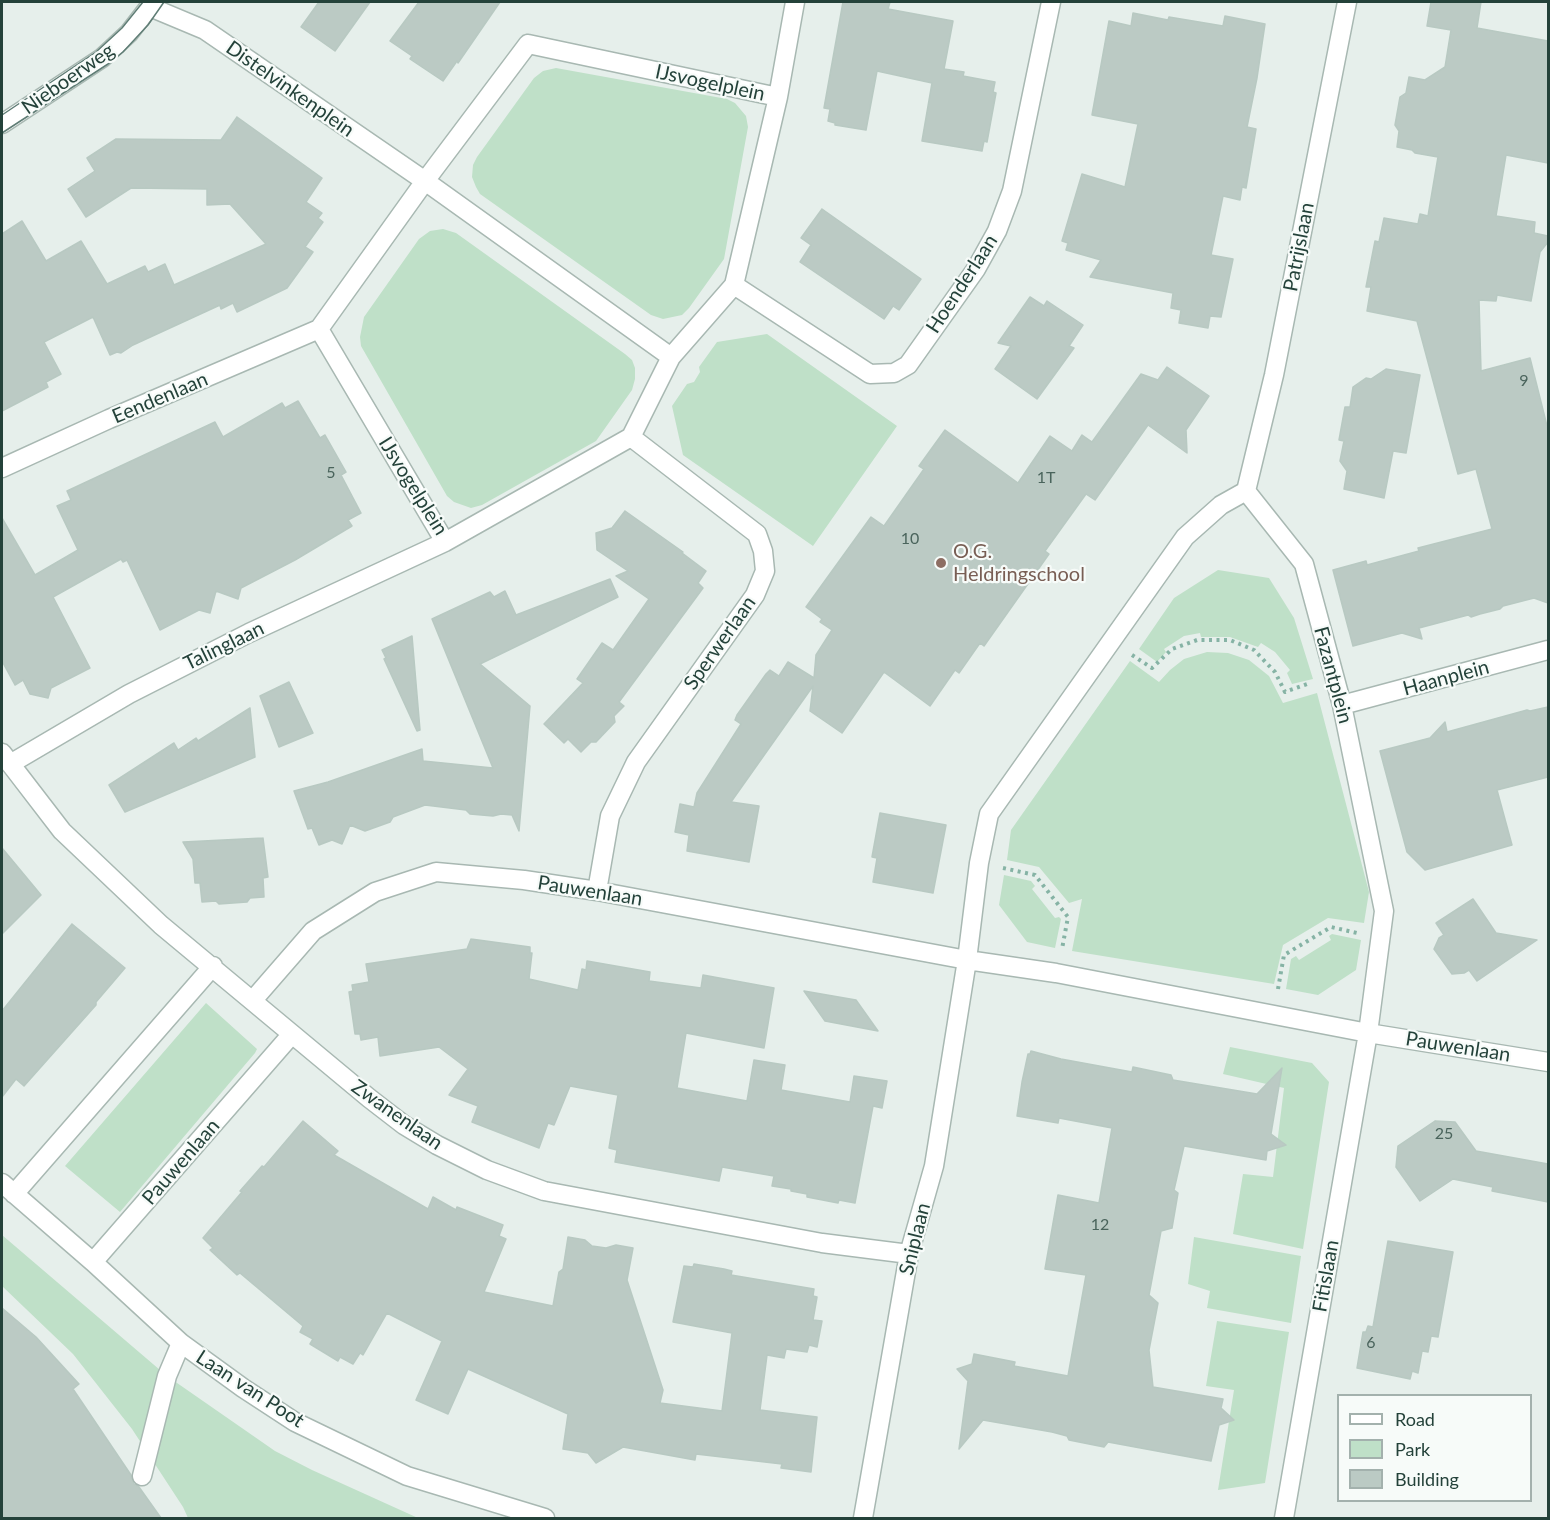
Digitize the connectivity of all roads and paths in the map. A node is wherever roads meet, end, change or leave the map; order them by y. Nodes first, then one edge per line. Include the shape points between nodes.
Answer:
1 (795, 2) edge
2 (1051, 2) edge
3 (1347, 2) edge
4 (151, 4) edge
5 (778, 97) junction
6 (2, 124) edge
7 (424, 182) junction
8 (734, 285) junction
9 (319, 329) junction
10 (671, 357) junction
11 (631, 437) junction
12 (2, 468) edge
13 (1246, 491) junction
14 (445, 542) junction
15 (1112, 640) junction
16 (1548, 650) edge
17 (1334, 675) junction
18 (1342, 705) junction
19 (6, 758) edge
20 (979, 862) junction
21 (597, 891) junction
22 (1381, 938) junction
23 (967, 960) junction
24 (213, 966) junction
25 (1056, 973) junction
26 (253, 1000) junction
27 (1272, 1015) junction
28 (1368, 1033) junction
29 (292, 1034) junction
30 (1548, 1062) edge
31 (8, 1188) edge
32 (909, 1254) junction
33 (93, 1262) junction
34 (181, 1343) junction
35 (142, 1476) dead end
36 (545, 1518) edge
37 (863, 1518) edge
38 (1284, 1518) edge

1 - 5 street
2 - 8 street, Hoenderlaan via 1012,191 997,231 976,269 908,365 894,373 870,374
3 - 13 street, Patrijslaan via 1274,375
4 - 6 street, Nieboerweg via 129,33 102,58
4 - 7 street, Distelvinkenplein via 205,30
5 - 7 street, IJsvogelplein via 528,44
5 - 8 street, IJsvogelplein
7 - 9 street, IJsvogelplein
7 - 10 street
8 - 10 street, IJsvogelplein
9 - 12 street, Eendenlaan
9 - 14 street, IJsvogelplein
10 - 11 street, IJsvogelplein
11 - 14 street, IJsvogelplein
11 - 21 street, Sperwerlaan via 757,534 765,572 755,595 636,762 610,816
13 - 15 street via 1221,505 1185,537
13 - 17 street, Fazantplein via 1304,564
14 - 19 street, Talinglaan via 249,633
15 - 17 path via 1152,668 1172,649 1197,640 1230,640 1254,650 1275,672 1285,692
15 - 20 street via 989,814
16 - 18 street, Haanplein
17 - 18 street, Fazantplein
18 - 22 street, Fazantplein via 1384,911
19 - 24 street, Zwanenlaan via 62,831 161,925
20 - 23 street
20 - 25 path via 1035,875 1068,916
21 - 23 street, Pauwenlaan
21 - 26 street, Pauwenlaan via 436,872 375,892 312,931
22 - 27 path via 1331,927 1284,955
22 - 28 street, Fazantplein
23 - 25 street
23 - 32 street, Sniplaan via 934,1166
24 - 26 street, Zwanenlaan
24 - 31 street
25 - 27 street
26 - 29 street, Zwanenlaan
27 - 28 street
28 - 30 street, Pauwenlaan
28 - 38 street, Fitislaan
29 - 32 street, Zwanenlaan via 412,1130 487,1170 544,1191 822,1243
29 - 33 street, Pauwenlaan
31 - 33 street, Laan van Poot
32 - 37 street, Sniplaan
33 - 34 street, Laan van Poot
34 - 35 street via 167,1376
34 - 36 street, Laan van Poot via 295,1422 407,1476

